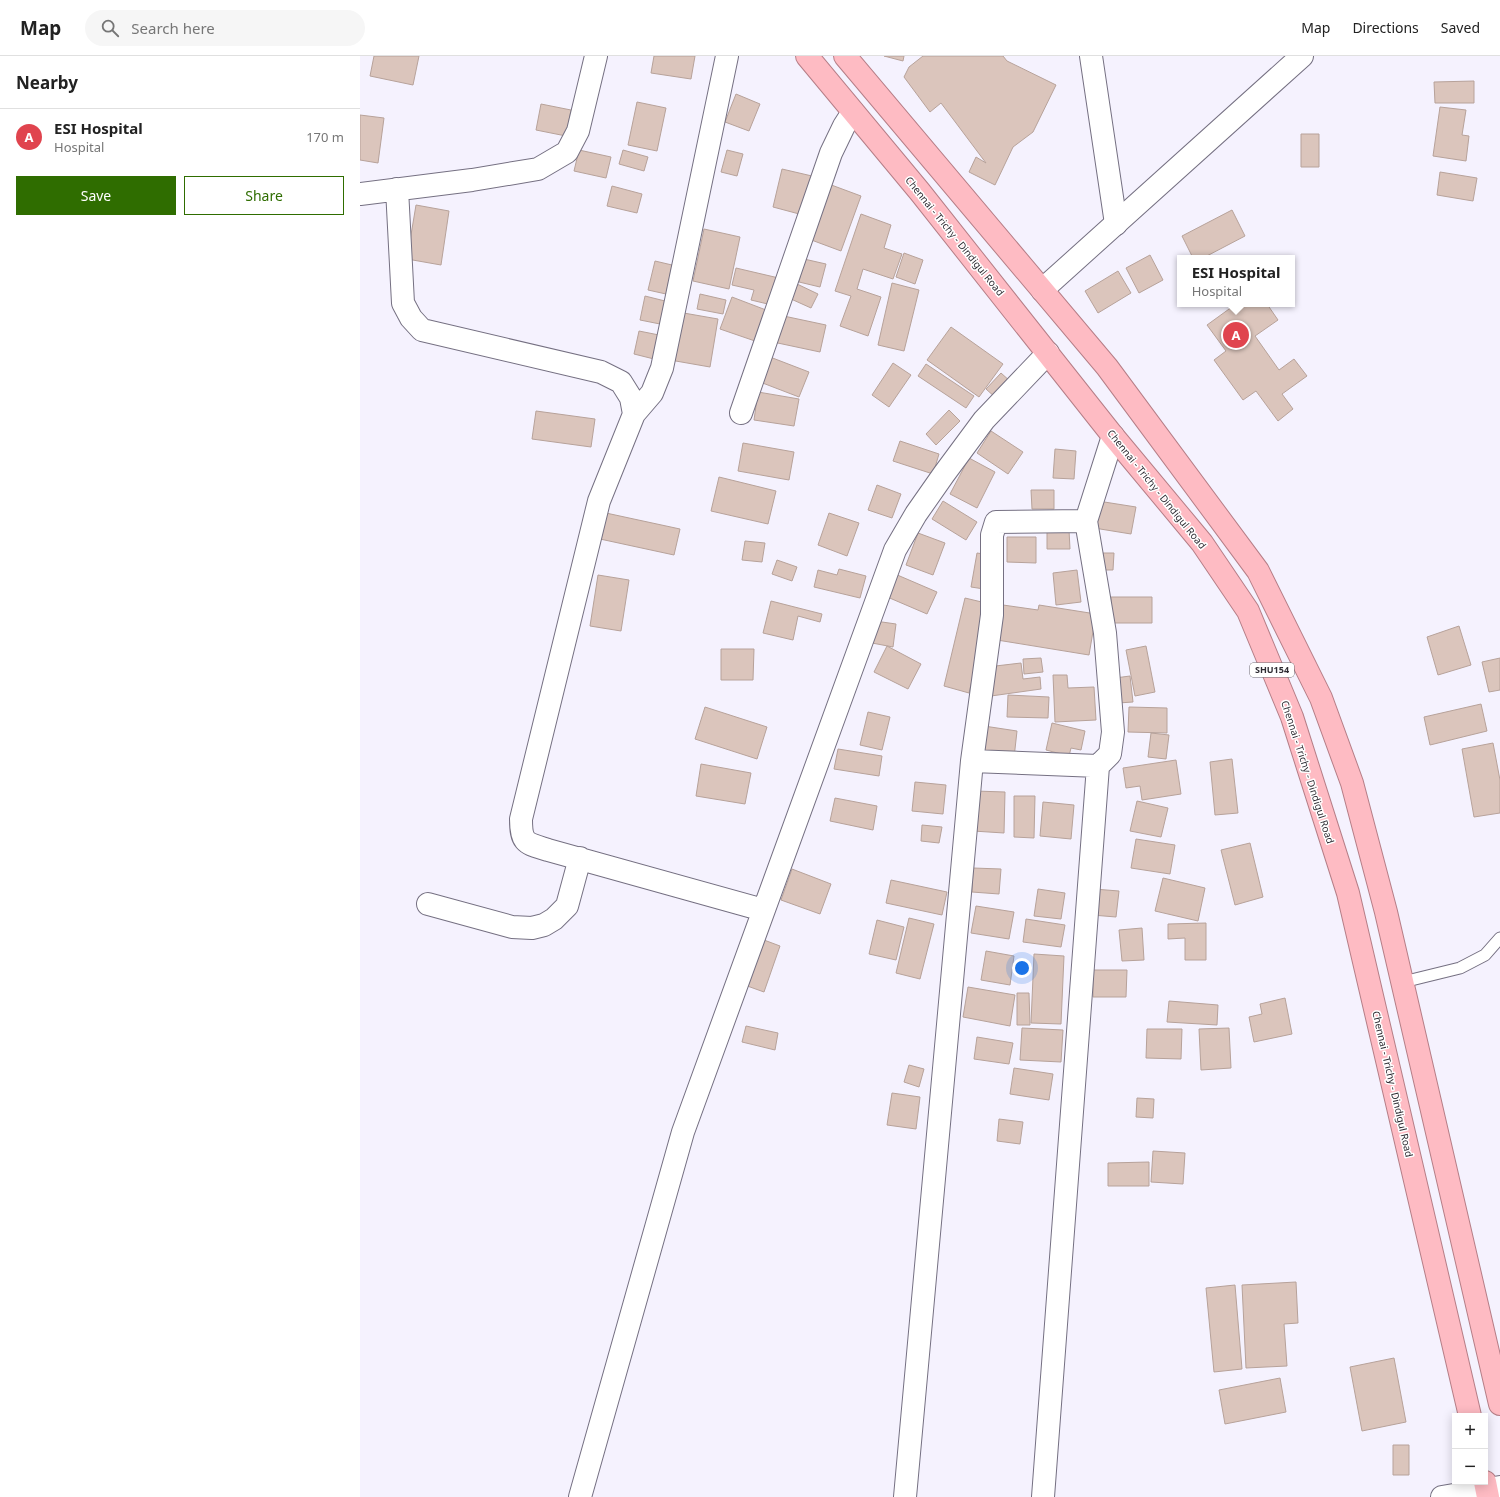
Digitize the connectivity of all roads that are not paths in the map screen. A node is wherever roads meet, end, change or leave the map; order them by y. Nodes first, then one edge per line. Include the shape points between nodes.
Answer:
1 (596, 56) edge
2 (727, 56) edge
3 (807, 56) edge
4 (845, 56) edge
5 (1090, 56) edge
6 (1302, 56) edge
7 (853, 112) junction
8 (397, 190) junction
9 (360, 194) edge
10 (1116, 224) junction
11 (1042, 290) junction
12 (1048, 353) junction
13 (741, 412) dead end
14 (634, 414) junction
15 (1113, 436) junction
16 (1086, 521) junction
17 (972, 761) junction
18 (1098, 766) junction
19 (580, 858) junction
20 (428, 904) dead end
21 (763, 910) junction
22 (1500, 938) edge
23 (1403, 982) junction
24 (1500, 1404) edge
25 (1469, 1413) edge
26 (1490, 1489) edge
27 (580, 1497) edge
28 (905, 1497) edge
29 (1043, 1497) edge
30 (1442, 1497) edge

1 - 8 street via 578,131 567,152 538,169
2 - 14 street via 662,368 652,393
3 - 7 highway, Chennai - Trichy - Dindigul Road / SHU154
4 - 11 highway
5 - 10 street
6 - 10 street
7 - 12 highway, Chennai - Trichy - Dindigul Road / SHU154
7 - 13 street via 831,153
8 - 9 street
8 - 14 street via 403,303 411,318 422,330 601,372 621,382 631,398
10 - 11 street
11 - 23 highway via 1107,367 1258,571 1321,698 1352,783
12 - 15 highway, Chennai - Trichy - Dindigul Road / SHU154
12 - 21 street via 984,420 924,503 895,550
14 - 19 street via 600,501 521,819 521,833 528,843
15 - 16 street
15 - 25 highway, Chennai - Trichy - Dindigul Road / SHU154 via 1202,544 1248,611 1292,717 1348,893
16 - 17 street via 996,522 992,535 992,615
16 - 18 street via 1105,633 1113,732 1110,754
17 - 18 street
17 - 28 street
18 - 29 street
19 - 20 street via 567,906 544,925 532,928 512,927
19 - 21 street
21 - 27 street via 683,1132
22 - 23 lane via 1485,955 1460,968
23 - 24 highway
26 - 30 street

